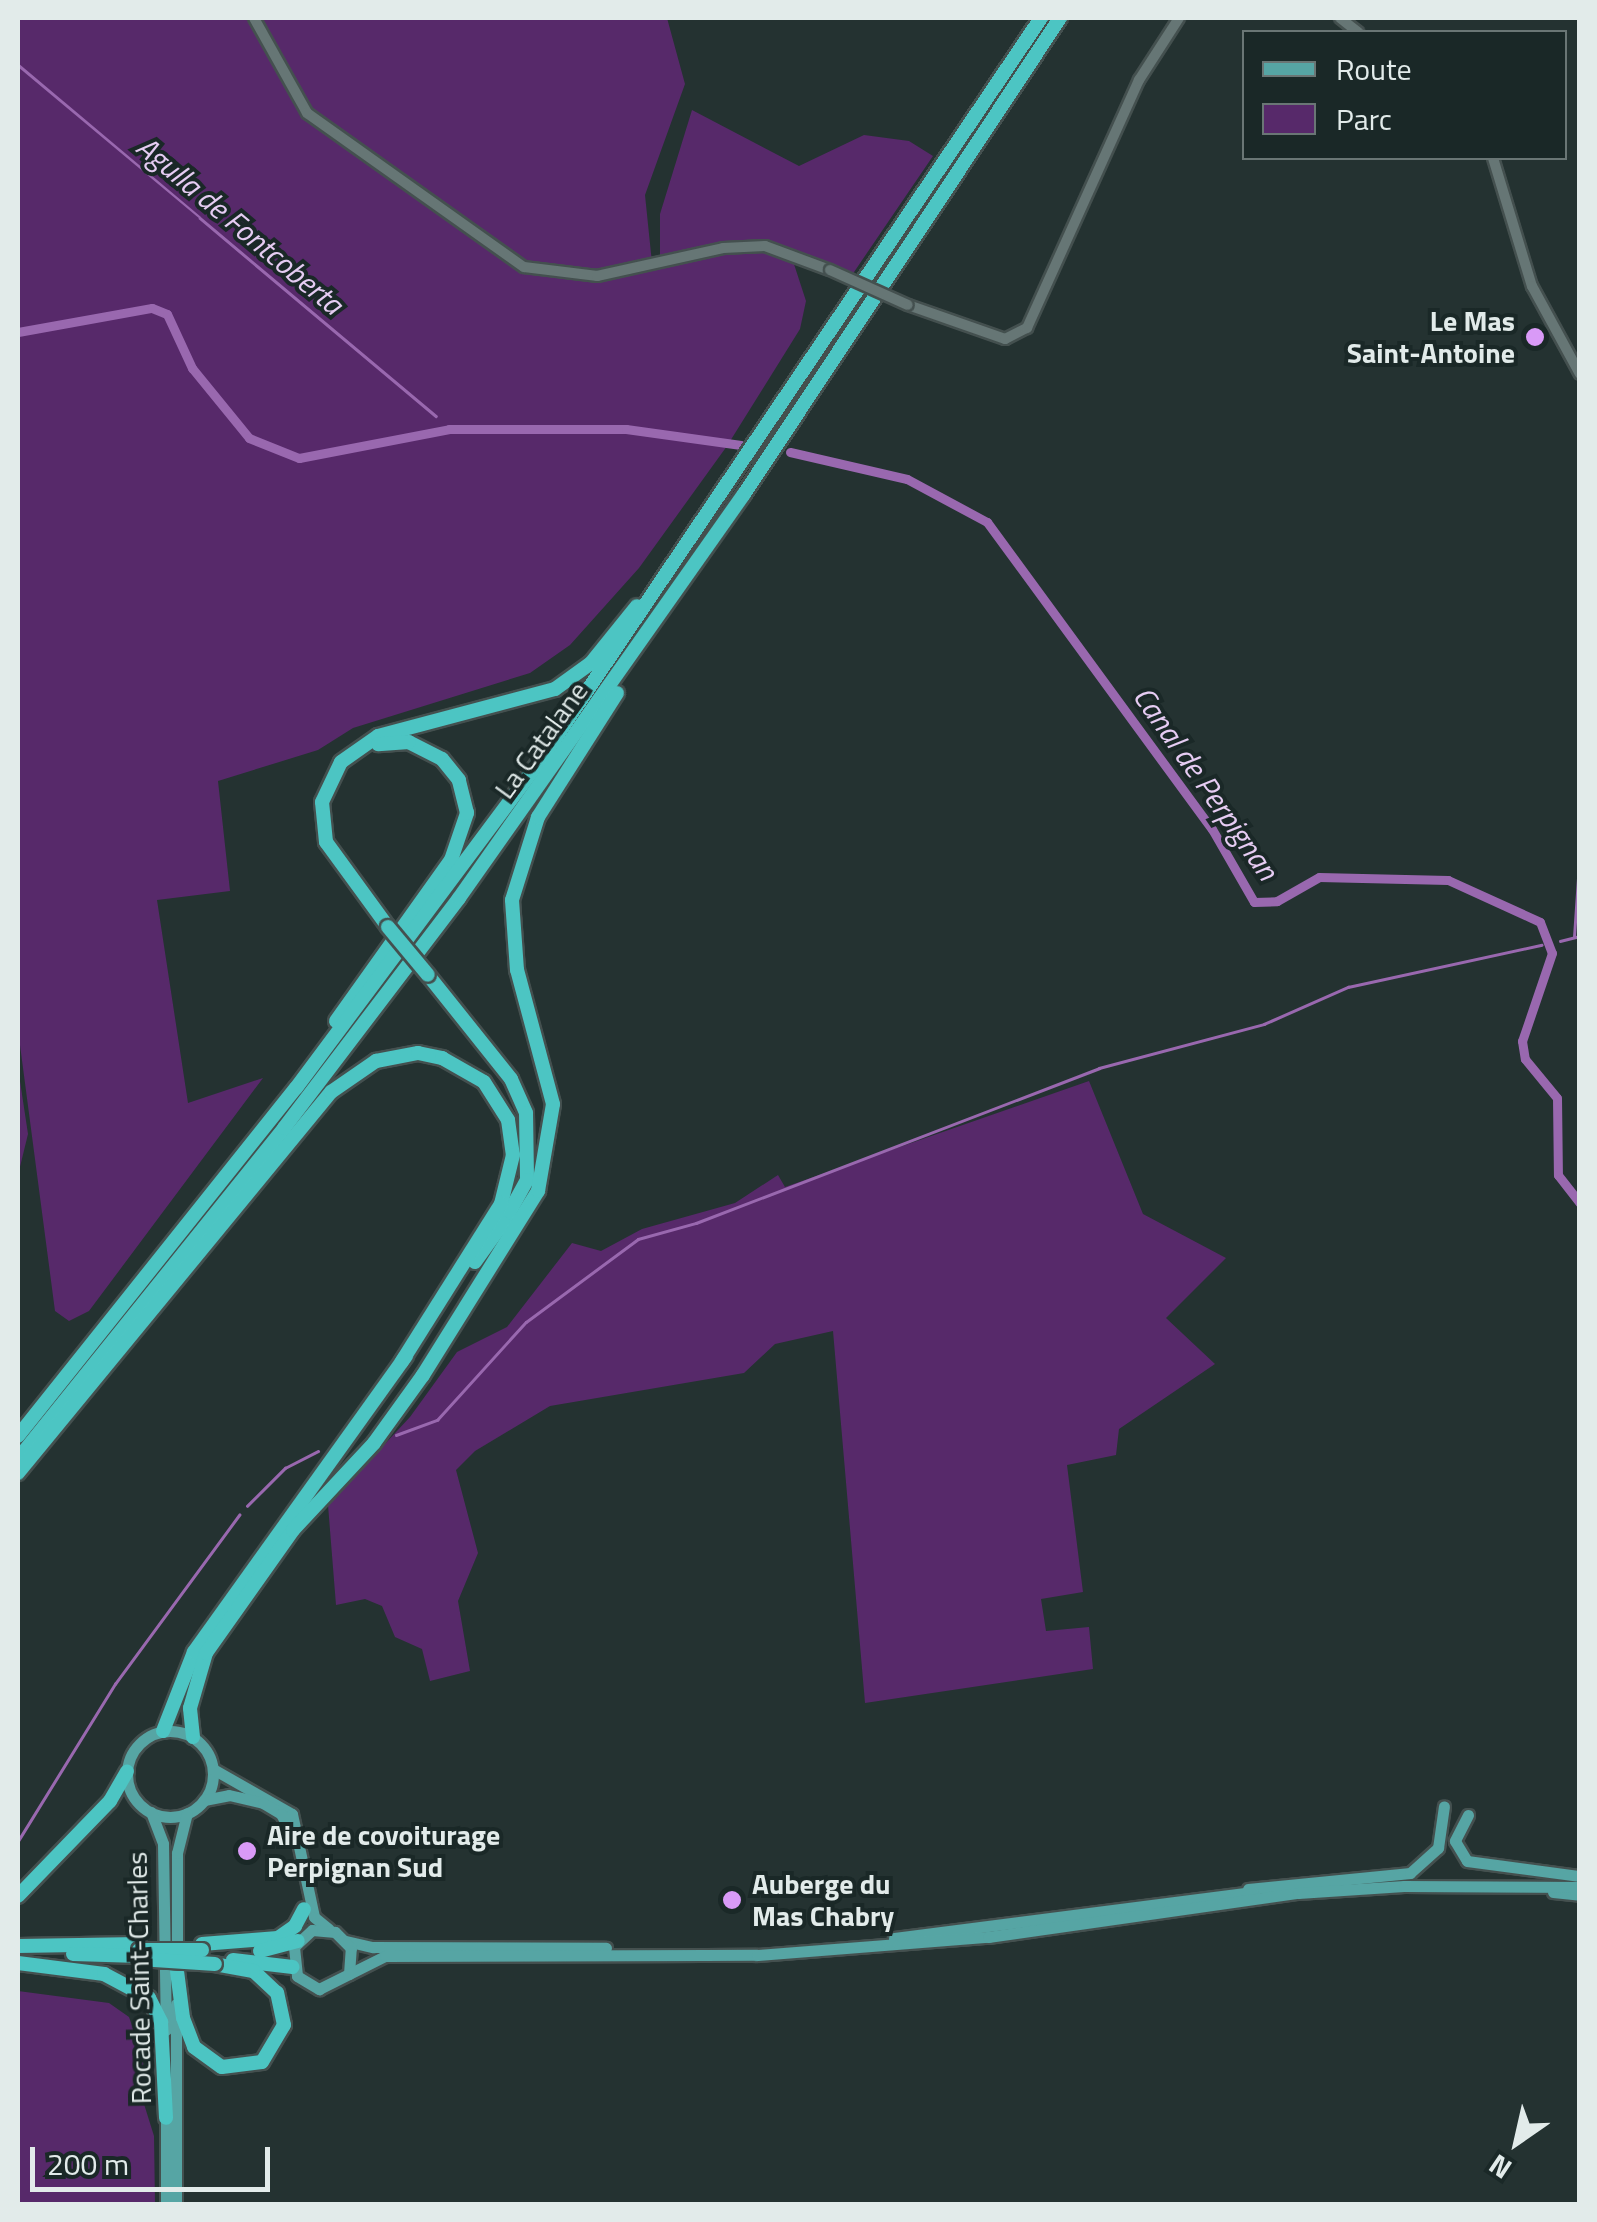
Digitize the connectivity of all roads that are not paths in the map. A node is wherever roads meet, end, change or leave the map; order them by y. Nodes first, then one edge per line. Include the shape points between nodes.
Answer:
1 (254, 18) edge
2 (1041, 18) edge
3 (1060, 18) edge
4 (1180, 18) edge
5 (1494, 160) edge
6 (1580, 374) edge
7 (672, 571) junction
8 (638, 648) junction
9 (358, 748) junction
10 (296, 1088) junction
11 (503, 1224) junction
12 (402, 1361) junction
13 (423, 1376) junction
14 (18, 1436) edge
15 (18, 1459) edge
16 (18, 1473) edge
17 (163, 1731) junction
18 (192, 1737) junction
19 (213, 1769) junction
20 (127, 1770) junction
21 (204, 1800) junction
22 (1444, 1806) dead end
23 (151, 1812) junction
24 (186, 1814) junction
25 (1468, 1815) dead end
26 (1580, 1881) edge
27 (1404, 1886) junction
28 (1230, 1894) junction
29 (18, 1896) edge
30 (1580, 1896) edge
31 (304, 1909) junction
32 (329, 1929) junction
33 (301, 1938) junction
34 (346, 1941) junction
35 (18, 1949) edge
36 (139, 1952) junction
37 (205, 1954) junction
38 (18, 1963) edge
39 (293, 1967) junction
40 (177, 1971) junction
41 (349, 1974) junction
42 (166, 2118) junction
43 (166, 2204) edge
44 (176, 2204) edge

1 - 4 street, bridge via 307,113 524,267 598,276 723,248 764,246 1005,339 1028,328 1139,80
2 - 7 highway, La Catalane
3 - 8 highway, La Catalane
5 - 6 street via 1532,286
7 - 9 highway via 648,590 591,663 555,689 378,736
7 - 10 highway, La Catalane
8 - 13 highway via 628,676 538,817 512,900 517,970 552,1104 547,1165 528,1210
8 - 15 highway, La Catalane via 353,1039
9 - 10 highway via 409,742 442,759 466,800 463,836 306,1060
9 - 11 highway, bridge via 326,786 322,824 336,860 511,1079 526,1113 527,1180
10 - 14 highway, La Catalane
11 - 12 highway
11 - 13 highway
12 - 16 highway via 501,1204 513,1155 508,1120 484,1082 442,1058 418,1053 376,1061 331,1092
12 - 17 highway via 204,1636
13 - 18 highway via 374,1443 293,1530 206,1652 190,1708
17 - 18 main road
17 - 20 main road via 139,1744
18 - 19 main road
19 - 21 main road
19 - 32 main road via 292,1814 314,1917
20 - 23 main road via 132,1795
20 - 29 highway via 110,1801
21 - 24 main road
21 - 31 main road via 248,1798 282,1814 294,1834
22 - 28 main road via 1438,1848 1410,1873
23 - 24 main road
23 - 42 main road, Rocade Saint-Charles via 166,1881
24 - 40 main road, Rocade Saint-Charles via 177,1853
25 - 26 main road via 1455,1841 1467,1862
26 - 27 main road
26 - 28 main road via 1366,1881
27 - 30 main road
27 - 41 main road via 917,1944 756,1955 385,1956
28 - 34 main road via 985,1929 756,1948 374,1947
31 - 33 main road
31 - 37 highway via 278,1938
32 - 33 main road
32 - 34 main road
33 - 37 highway via 266,1950
33 - 39 main road
34 - 41 main road
35 - 36 highway
35 - 36 highway
36 - 37 highway, bridge
37 - 39 highway
37 - 40 highway via 253,1971 283,2008 278,2042 249,2067 222,2067 194,2048 182,2018
38 - 42 highway via 104,1974 148,1998 161,2022
39 - 41 main road via 319,1989
40 - 44 main road, Rocade Saint-Charles
42 - 43 main road, Rocade Saint-Charles

